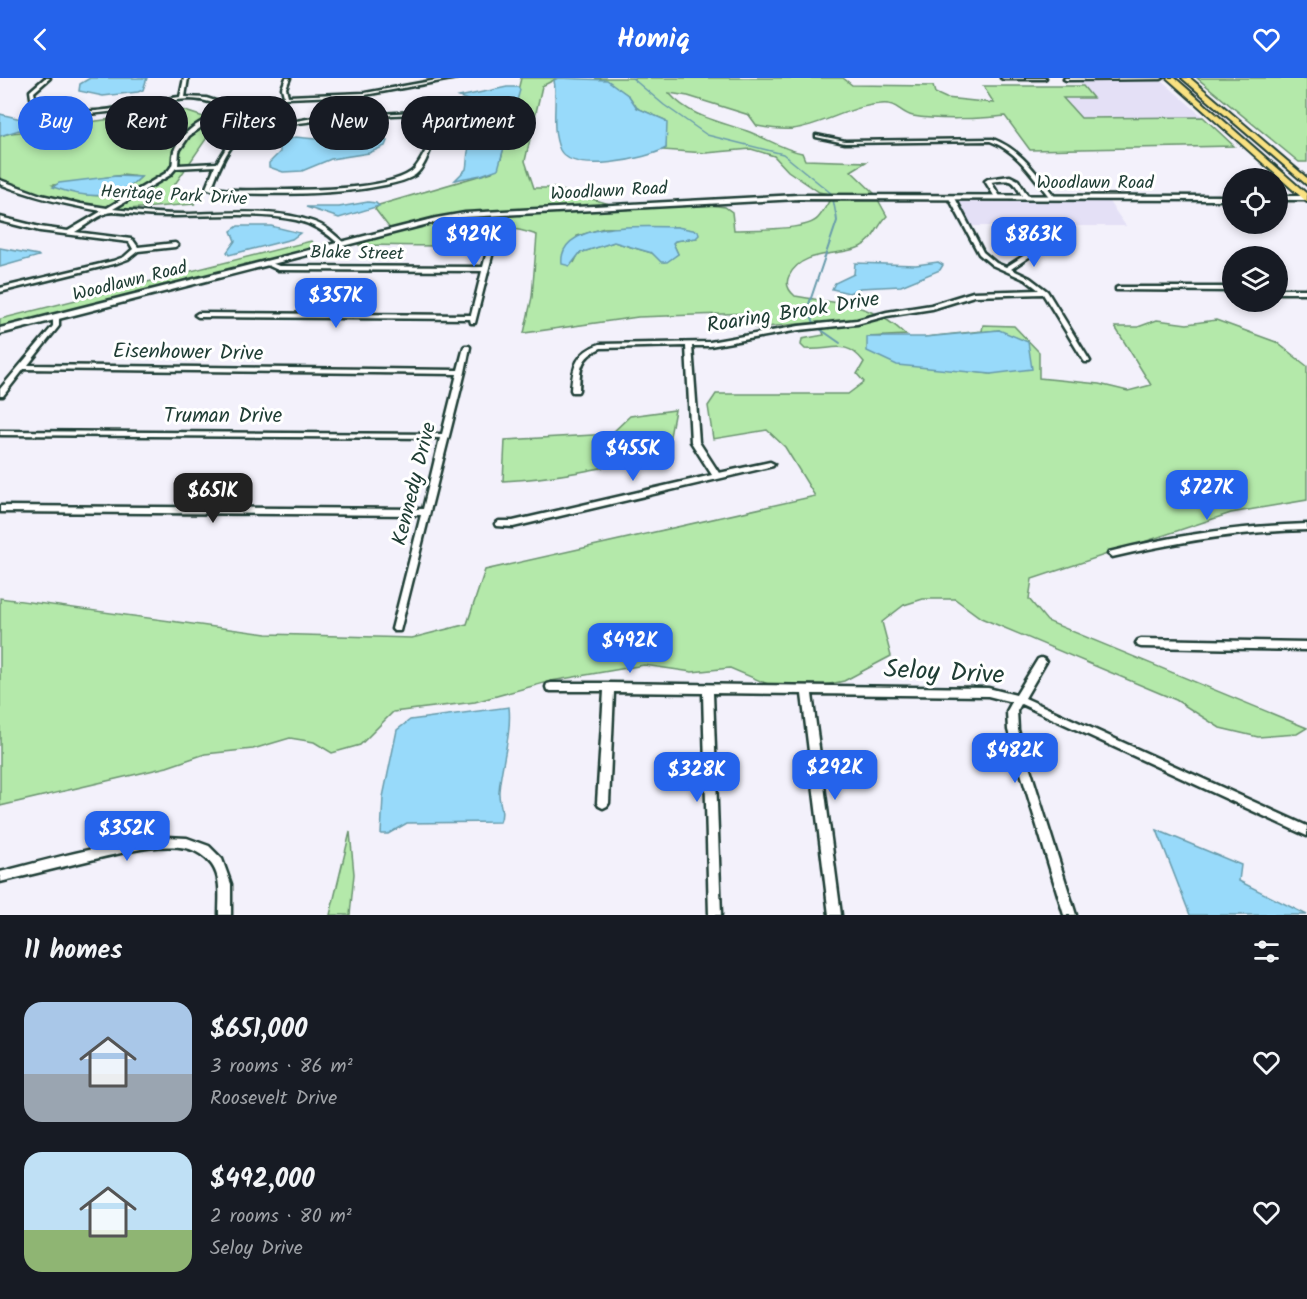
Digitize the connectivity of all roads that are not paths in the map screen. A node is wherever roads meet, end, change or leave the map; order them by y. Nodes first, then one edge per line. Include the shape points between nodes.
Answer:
1 (48, 78) edge
2 (186, 78) edge
3 (288, 78) edge
4 (455, 78) edge
5 (1003, 78) edge
6 (1044, 78) edge
7 (1066, 78) edge
8 (1084, 78) edge
9 (1161, 78) edge
10 (1172, 78) edge
11 (1186, 78) edge
12 (183, 96) edge
13 (286, 96) edge
14 (297, 97) edge
15 (105, 110) edge
16 (1218, 118) junction
17 (200, 126) edge
18 (818, 136) dead end
19 (221, 162) junction
20 (176, 165) junction
21 (1288, 166) junction
22 (0, 182) edge
23 (1307, 182) edge
24 (952, 198) junction
25 (998, 198) junction
26 (1026, 198) junction
27 (1053, 198) junction
28 (1222, 198) edge
29 (1288, 198) edge
30 (1306, 199) edge
31 (111, 209) junction
32 (0, 219) edge
33 (497, 224) dead end
34 (69, 233) junction
35 (76, 234) junction
36 (342, 244) junction
37 (175, 245) dead end
38 (136, 249) junction
39 (1030, 254) dead end
40 (266, 263) junction
41 (486, 269) junction
42 (1006, 269) junction
43 (1118, 288) dead end
44 (1222, 289) edge
45 (0, 290) edge
46 (1288, 291) edge
47 (1307, 291) edge
48 (1045, 292) junction
49 (198, 315) dead end
50 (56, 317) junction
51 (0, 331) edge
52 (467, 346) dead end
53 (689, 346) junction
54 (1087, 361) dead end
55 (23, 367) junction
56 (461, 372) junction
57 (575, 390) dead end
58 (0, 394) edge
59 (0, 433) edge
60 (445, 436) junction
61 (770, 464) dead end
62 (717, 475) junction
63 (0, 509) edge
64 (426, 512) junction
65 (499, 524) dead end
66 (1307, 527) edge
67 (1112, 554) dead end
68 (397, 629) dead end
69 (1141, 643) dead end
70 (1307, 646) edge
71 (1041, 662) dead end
72 (551, 687) dead end
73 (609, 687) junction
74 (708, 690) junction
75 (807, 691) junction
76 (1018, 699) junction
77 (603, 803) dead end
78 (1307, 831) edge
79 (0, 877) edge
80 (225, 915) edge
81 (715, 915) edge
82 (835, 915) edge
83 (1070, 915) edge

1 - 15 street via 32,92 33,98 57,109
2 - 12 street
3 - 13 street
4 - 14 street via 365,94
5 - 6 street
7 - 8 street
8 - 9 street
10 - 16 highway
11 - 21 highway
16 - 21 highway via 1234,123
16 - 30 highway
17 - 20 street via 187,135 177,151
18 - 27 street via 845,142 975,138 997,141 1025,162
19 - 19 street via 238,137 269,126 313,119 430,112 440,120 417,171 389,181 317,190 220,191 209,188
19 - 20 street
20 - 31 street
21 - 23 highway
22 - 31 street, Heritage Park Drive via 48,199
24 - 25 street, Woodlawn Road
24 - 36 street, Woodlawn Road via 798,197 465,215
24 - 42 street via 981,253
25 - 26 street, Woodlawn Road
25 - 26 street via 988,181 991,179 1016,181
26 - 27 street, Woodlawn Road
27 - 28 street, Woodlawn Road
29 - 30 street
31 - 34 street
31 - 35 street
31 - 36 street, Heritage Park Drive via 298,219 312,223
32 - 34 street
33 - 41 street
34 - 35 street
35 - 38 street via 131,241
36 - 40 street, Woodlawn Road
37 - 38 street
38 - 45 street via 115,262
39 - 42 street
40 - 41 street, Blake Street via 278,268
40 - 50 street, Woodlawn Road
41 - 49 street via 474,320
42 - 48 street
43 - 44 street
46 - 47 street
48 - 53 street, Roaring Brook Drive via 973,294 932,307 857,322
48 - 54 street
50 - 51 street, Woodlawn Road
50 - 55 street via 56,327
52 - 56 street, Kennedy Drive
53 - 57 street, Roaring Brook Drive via 620,345 592,349 578,361
53 - 62 street via 695,442
55 - 56 street, Eisenhower Drive
55 - 58 street
56 - 60 street, Kennedy Drive
59 - 60 street, Truman Drive
60 - 64 street, Kennedy Drive
61 - 62 street
62 - 65 street via 513,524
63 - 64 street
64 - 68 street, Kennedy Drive
66 - 67 street via 1218,532
69 - 70 street
71 - 76 street
72 - 73 street, Seloy Drive
73 - 74 street, Seloy Drive
73 - 77 street
74 - 75 street, Seloy Drive
74 - 81 street
75 - 76 street, Seloy Drive via 988,692
75 - 82 street
76 - 78 street, Seloy Drive
76 - 83 street via 1012,711 1013,730
79 - 80 street via 153,841 179,841 199,846 215,859 223,873

